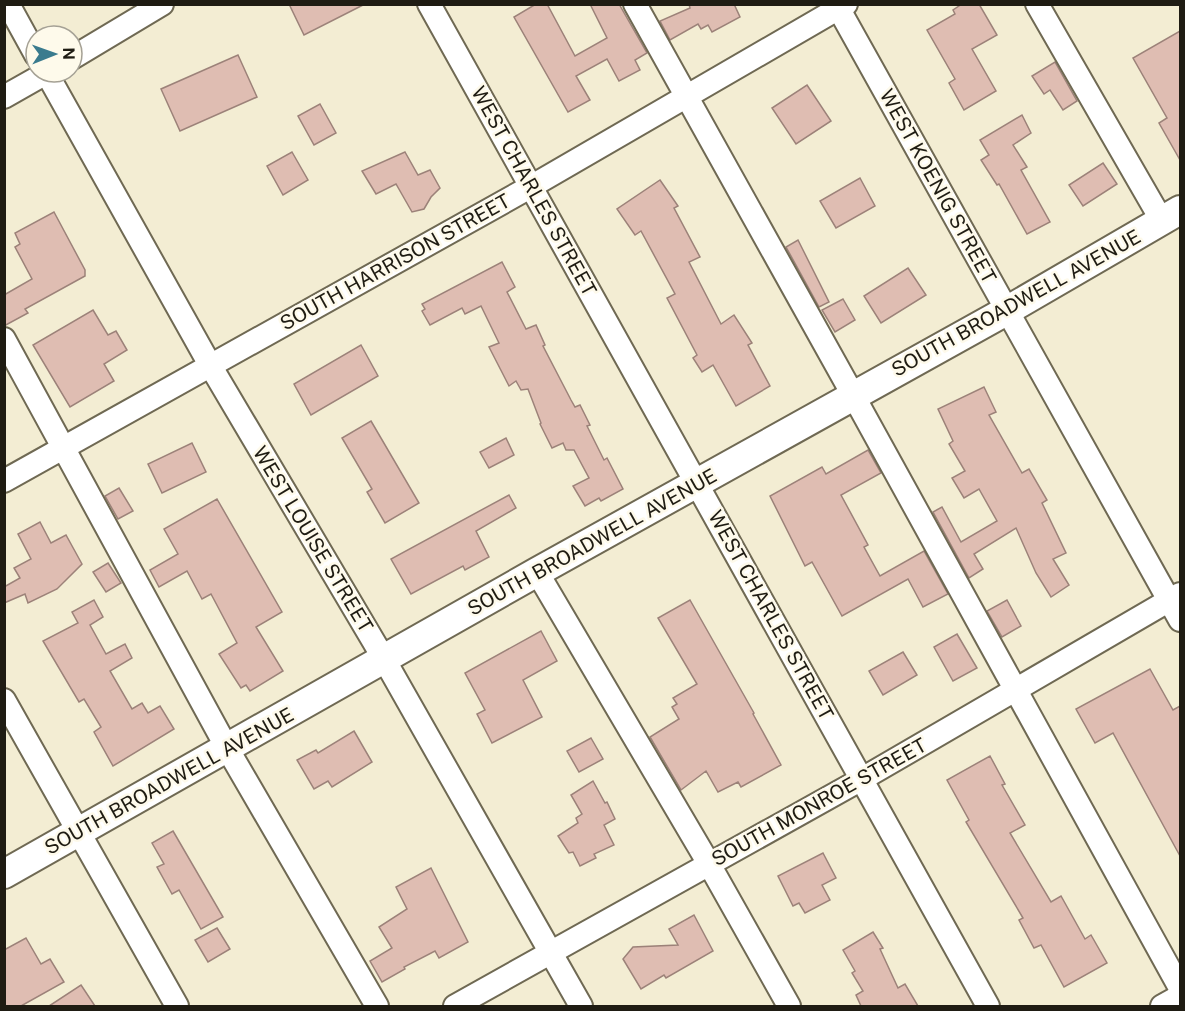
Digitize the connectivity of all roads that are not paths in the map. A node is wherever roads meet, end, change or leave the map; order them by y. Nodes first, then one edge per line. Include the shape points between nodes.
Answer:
1 (8, 4) edge
2 (162, 4) edge
3 (429, 4) edge
4 (635, 4) edge
5 (1037, 4) edge
6 (840, 6) edge
7 (24, 32) edge
8 (84, 51) edge
9 (24, 82) edge
10 (53, 84) edge
11 (4, 97) edge
12 (686, 97) junction
13 (532, 186) junction
14 (1171, 215) edge
15 (1008, 310) junction
16 (4, 339) edge
17 (210, 365) junction
18 (853, 395) junction
19 (65, 447) junction
20 (4, 481) edge
21 (697, 482) junction
22 (537, 572) junction
23 (1175, 597) edge
24 (1180, 620) edge
25 (384, 659) junction
26 (1016, 690) junction
27 (4, 700) edge
28 (227, 748) junction
29 (862, 778) junction
30 (79, 831) junction
31 (709, 864) junction
32 (4, 874) edge
33 (549, 954) junction
34 (1180, 988) edge
35 (1180, 996) edge
36 (177, 1006) edge
37 (377, 1006) edge
38 (455, 1006) edge
39 (581, 1006) edge
40 (789, 1006) edge
41 (988, 1006) edge
42 (1162, 1006) edge

1 - 7 street, WEST LOUISE STREET
2 - 8 street
3 - 13 street, WEST CHARLES STREET
4 - 12 street
5 - 14 street
6 - 12 street, SOUTH HARRISON STREET
6 - 15 street, WEST KOENIG STREET
9 - 11 street
10 - 17 street, WEST LOUISE STREET
12 - 13 street, SOUTH HARRISON STREET
12 - 18 street
13 - 17 street, SOUTH HARRISON STREET
13 - 21 street, WEST CHARLES STREET
14 - 15 main road, SOUTH BROADWELL AVENUE
15 - 18 main road, SOUTH BROADWELL AVENUE
15 - 23 street, WEST KOENIG STREET
16 - 19 street
17 - 19 street, SOUTH HARRISON STREET
17 - 25 street, WEST LOUISE STREET
18 - 21 main road, SOUTH BROADWELL AVENUE
18 - 26 street
19 - 20 street, SOUTH HARRISON STREET
19 - 28 street
21 - 22 main road, SOUTH BROADWELL AVENUE
21 - 29 street, WEST CHARLES STREET
22 - 25 main road, SOUTH BROADWELL AVENUE
22 - 31 street
23 - 24 street, WEST KOENIG STREET
23 - 26 street, SOUTH MONROE STREET
25 - 28 main road, SOUTH BROADWELL AVENUE
25 - 33 street, WEST LOUISE STREET
26 - 29 street, SOUTH MONROE STREET
26 - 34 street
27 - 30 street
28 - 30 main road, SOUTH BROADWELL AVENUE
28 - 37 street
29 - 31 street, SOUTH MONROE STREET
29 - 41 street, WEST CHARLES STREET
30 - 32 main road, SOUTH BROADWELL AVENUE
30 - 36 street
31 - 33 street, SOUTH MONROE STREET
31 - 40 street
33 - 38 street, SOUTH MONROE STREET
33 - 39 street, WEST LOUISE STREET
35 - 42 street

